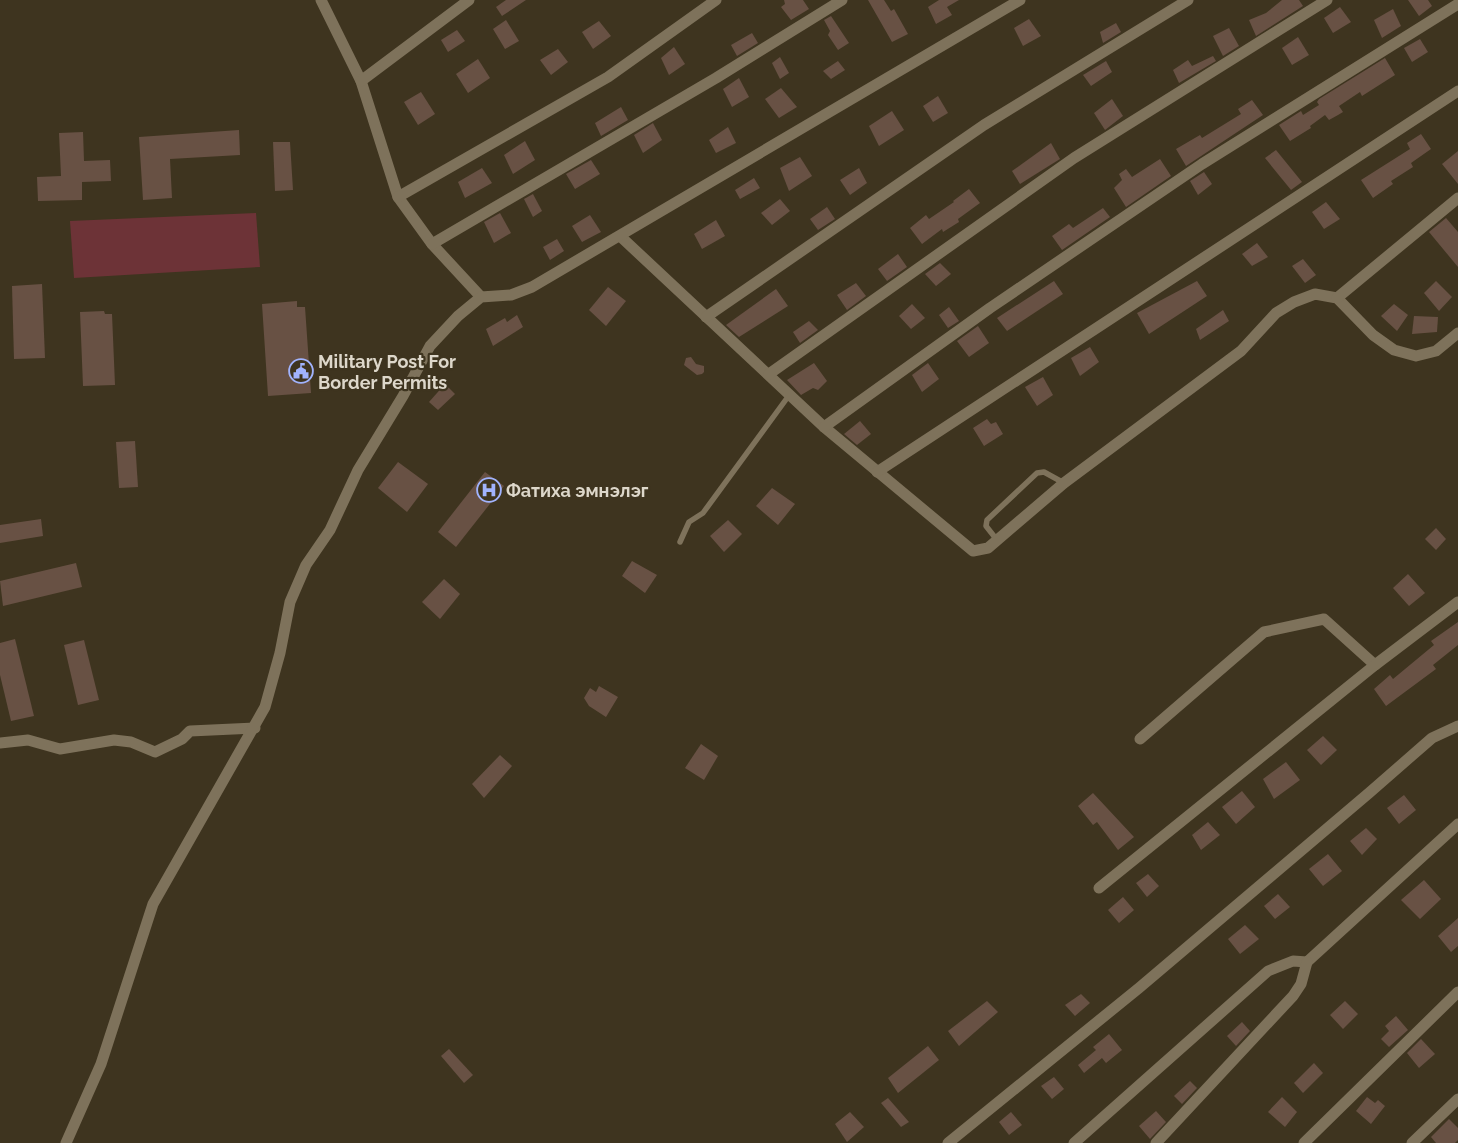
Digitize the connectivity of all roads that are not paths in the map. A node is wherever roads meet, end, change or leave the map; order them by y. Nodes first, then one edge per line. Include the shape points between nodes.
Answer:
1 (321, 0) edge
2 (469, 0) edge
3 (716, 0) edge
4 (842, 0) edge
5 (1020, 0) edge
6 (1188, 0) edge
7 (1327, 0) edge
8 (1458, 4) edge
9 (361, 81) junction
10 (1458, 91) edge
11 (398, 197) junction
12 (1458, 198) edge
13 (620, 236) junction
14 (432, 244) junction
15 (481, 297) junction
16 (1336, 298) junction
17 (706, 317) junction
18 (1458, 333) edge
19 (770, 374) junction
20 (790, 394) junction
21 (824, 426) junction
22 (877, 472) junction
23 (1064, 483) junction
24 (997, 540) junction
25 (680, 542) dead end
26 (1458, 602) edge
27 (1374, 665) junction
28 (1458, 726) edge
29 (255, 728) junction
30 (1140, 739) dead end
31 (0, 744) edge
32 (1458, 824) edge
33 (1099, 888) dead end
34 (1307, 962) junction
35 (1458, 992) edge
36 (1458, 1099) edge
37 (66, 1143) edge
38 (948, 1143) edge
39 (1074, 1143) edge
40 (1156, 1143) edge
41 (1304, 1143) edge
42 (1412, 1143) edge

1 - 9 street
2 - 9 street
3 - 11 street via 608,77
4 - 14 street via 716,78
5 - 13 street
6 - 17 street via 984,125
7 - 19 street via 1074,158
8 - 21 street via 1202,164
9 - 11 street
10 - 22 street
11 - 14 street
12 - 16 street
13 - 15 street via 532,287 511,295
13 - 17 street
14 - 15 street
15 - 29 street via 430,346 358,470 330,530 306,566 290,602 280,653 265,707
16 - 18 street via 1373,335 1394,350 1416,356 1436,351
16 - 23 street via 1315,294 1276,313 1241,351
17 - 19 street
19 - 20 street
20 - 21 street
20 - 25 lane via 703,513 689,522
21 - 22 street
22 - 24 street via 973,551 988,548
23 - 24 street
23 - 24 lane via 1044,472 1037,474 987,520 986,526
26 - 27 street
27 - 30 street via 1324,619 1264,632
27 - 33 street
28 - 38 street via 1432,738 1154,975
29 - 31 street via 190,731 182,739 155,752 131,742 114,740 60,749 28,740
29 - 37 street via 153,904 101,1064
32 - 34 street
34 - 39 street via 1293,961 1268,971
34 - 40 street via 1301,984 1293,996
35 - 41 street
36 - 42 street

